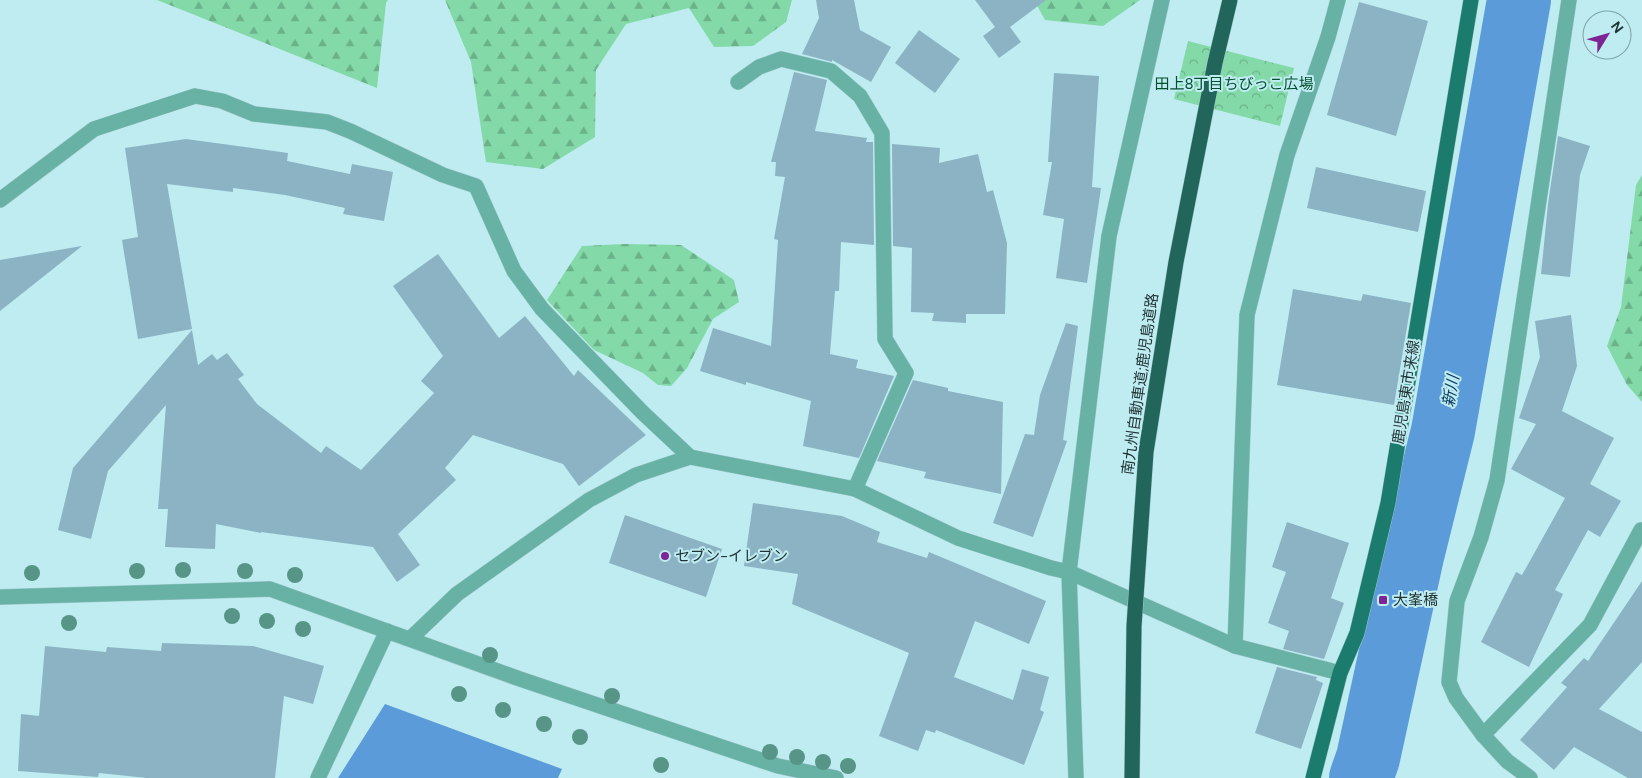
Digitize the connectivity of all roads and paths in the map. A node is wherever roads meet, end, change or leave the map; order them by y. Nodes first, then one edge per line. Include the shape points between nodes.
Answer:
1 (1162, 0) edge
2 (1230, 0) edge
3 (1338, 0) edge
4 (1471, 0) edge
5 (1569, 0) edge
6 (738, 82) dead end
7 (0, 200) edge
8 (690, 457) junction
9 (855, 489) junction
10 (1641, 530) edge
11 (1068, 572) junction
12 (0, 597) edge
13 (387, 632) junction
14 (410, 640) junction
15 (1235, 646) junction
16 (1340, 673) junction
17 (1483, 735) junction
18 (318, 778) edge
19 (836, 778) edge
20 (1076, 778) edge
21 (1132, 778) edge
22 (1312, 778) edge
23 (1530, 778) edge

1 - 11 street via 1109,236
2 - 21 highway, 南九州自動車道;鹿児島道路, bridge via 1176,262 1146,452 1134,626
3 - 15 street via 1287,155 1247,315
4 - 16 main road, 鹿児島東市来線 via 1388,504 1356,633
5 - 17 street via 1497,480 1481,537 1457,601 1449,682 1456,698
6 - 9 street via 760,67 781,59 831,71 860,96 882,132 885,339 906,373
7 - 8 street via 94,129 195,96 222,101 254,114 327,122 443,175 476,186 514,271 542,309 642,413
8 - 9 street
8 - 14 street via 636,475 589,500 457,594
9 - 11 street via 958,538
10 - 17 street via 1590,625
11 - 15 street
11 - 20 street
12 - 13 street via 270,589
13 - 14 street
13 - 18 street
14 - 19 street via 778,766
15 - 16 street
16 - 22 main road, 鹿児島東市来線
17 - 23 street via 1507,761

